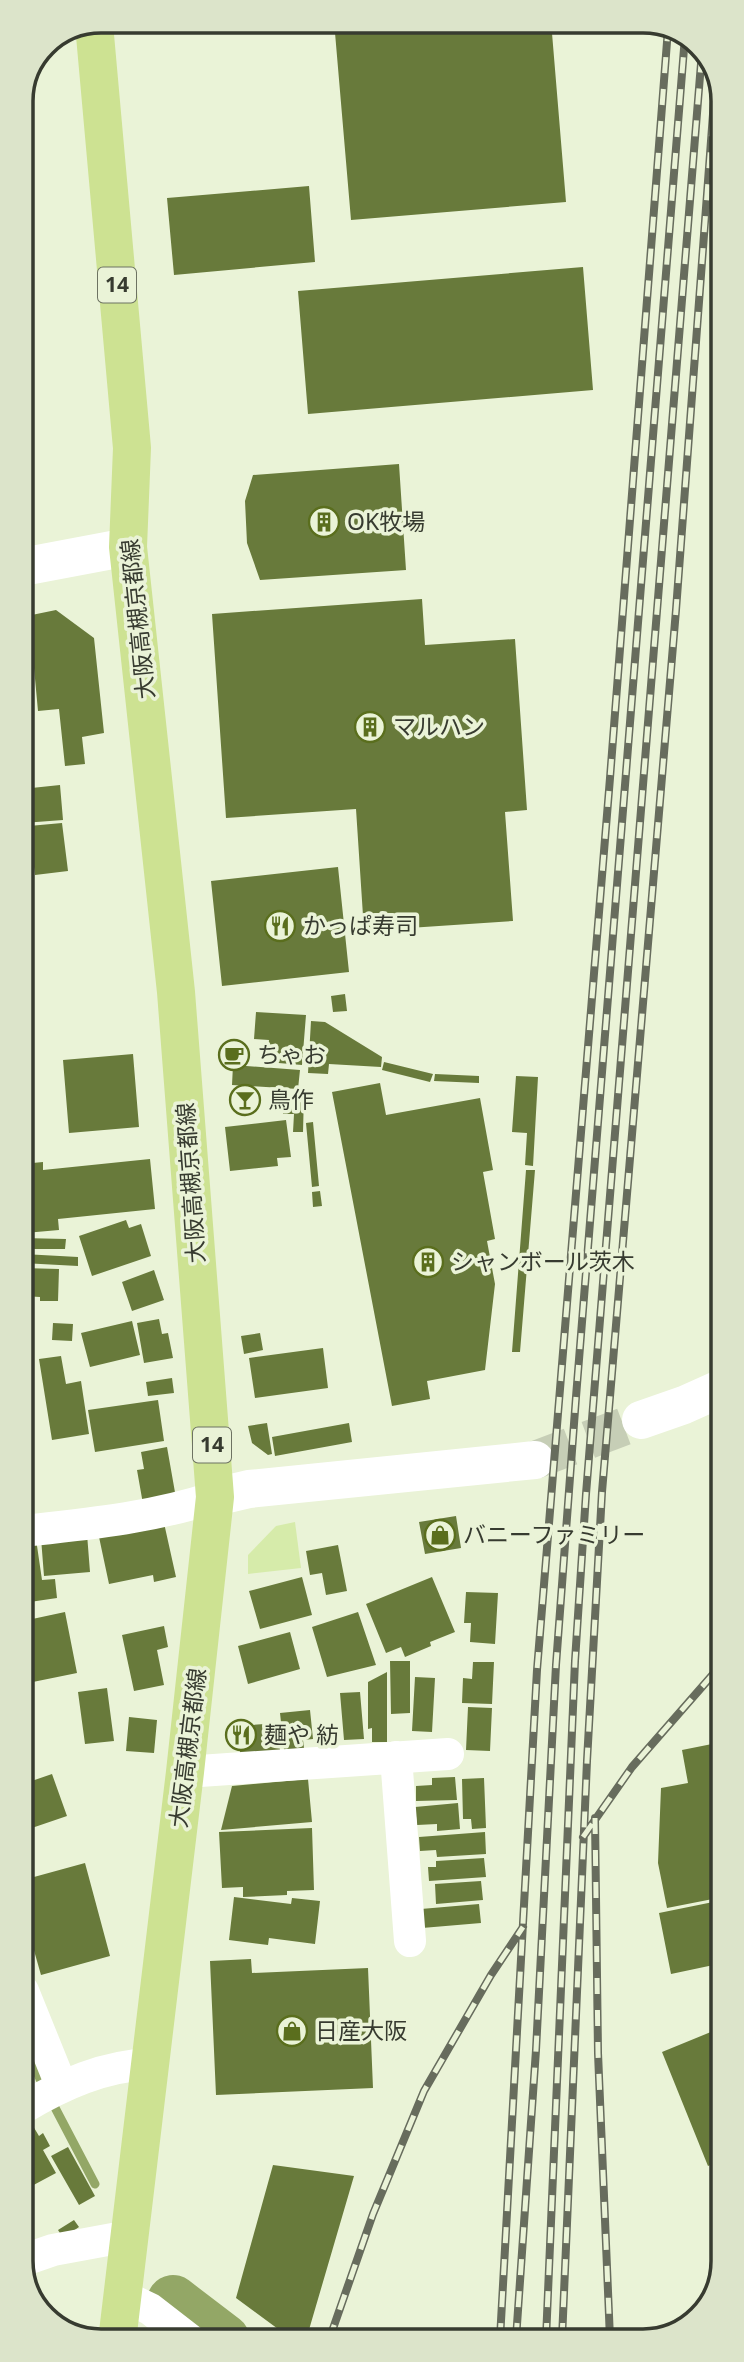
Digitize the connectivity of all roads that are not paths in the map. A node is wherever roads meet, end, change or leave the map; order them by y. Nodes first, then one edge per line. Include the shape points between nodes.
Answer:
1 (95, 34) edge
2 (128, 547) junction
3 (33, 565) edge
4 (711, 1393) edge
5 (642, 1420) tunnel mouth
6 (535, 1460) tunnel mouth
7 (215, 1497) junction
8 (33, 1530) edge
9 (448, 1754) dead end
10 (396, 1757) junction
11 (185, 1772) junction
12 (410, 1941) dead end
13 (33, 2016) edge
14 (150, 2064) junction
15 (61, 2085) junction
16 (33, 2102) edge
17 (130, 2235) junction
18 (33, 2257) edge
19 (123, 2297) junction
20 (119, 2329) edge
21 (176, 2329) edge

1 - 2 main road, 大阪高槻京都線 / 14 via 132,448
2 - 3 street
2 - 7 main road, 大阪高槻京都線 / 14 via 176,992
4 - 5 street
6 - 7 street via 249,1489
7 - 8 street via 119,1521
7 - 11 main road, 大阪高槻京都線 / 14
9 - 10 street
10 - 11 street
10 - 12 street
11 - 14 main road, 大阪高槻京都線 / 14
13 - 15 street
14 - 15 street via 126,2065
14 - 17 main road, 大阪高槻京都線 / 14
15 - 16 street
17 - 18 street
17 - 19 main road, 大阪高槻京都線 / 14
19 - 20 main road, 大阪高槻京都線 / 14
19 - 21 street via 150,2309

